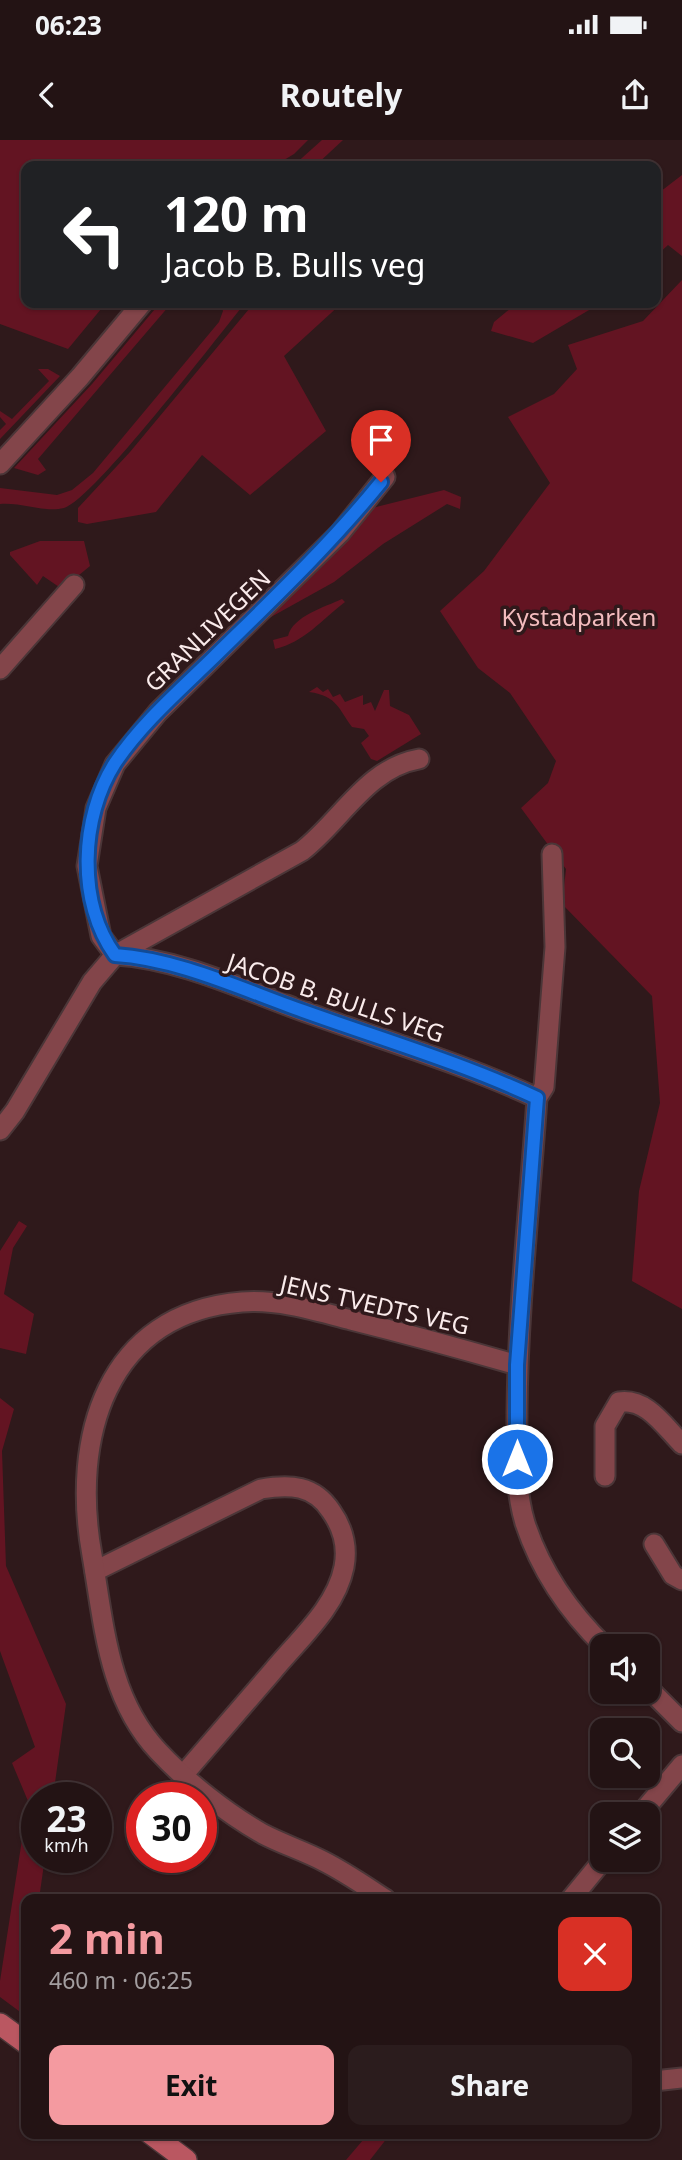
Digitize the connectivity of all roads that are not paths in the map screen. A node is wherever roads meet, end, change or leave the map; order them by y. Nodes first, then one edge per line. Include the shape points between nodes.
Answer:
1 (138, 308) edge
2 (0, 464) edge
3 (385, 477) dead end
4 (74, 585) dead end
5 (0, 670) edge
6 (419, 758) dead end
7 (552, 854) dead end
8 (115, 955) junction
9 (537, 1098) junction
10 (0, 1130) edge
11 (517, 1365) junction
12 (682, 1444) edge
13 (605, 1476) dead end
14 (654, 1544) dead end
15 (95, 1571) junction
16 (682, 1580) edge
17 (591, 1634) edge
18 (660, 1700) edge
19 (682, 1722) edge
20 (682, 1765) edge
21 (184, 1774) junction
22 (651, 1802) edge
23 (593, 1872) edge
24 (377, 1894) edge
25 (575, 1894) edge
26 (0, 2024) edge
27 (21, 2039) edge
28 (682, 2078) edge
29 (660, 2080) edge
30 (158, 2139) edge
31 (186, 2160) edge

1 - 2 street
3 - 8 street, GRANLIVEGEN via 340,533 161,709 115,764 96,808 87,866 101,936
4 - 5 street
6 - 8 street via 377,776 302,850
7 - 9 street via 555,947 544,1087
8 - 9 street, JACOB B. BULLS VEG via 143,957 209,978
8 - 10 street via 92,982
9 - 11 street
11 - 15 street, JENS TVEDTS VEG via 293,1306 242,1302 193,1313 153,1331 116,1373 97,1410 86,1474 85,1518
11 - 17 street via 517,1483 525,1521 538,1556 573,1616
12 - 13 street via 647,1408 629,1400 619,1402 606,1426
14 - 16 street via 673,1575
15 - 21 street, JENS TVEDTS VEG via 114,1675 123,1698 145,1734
15 - 21 street via 261,1489 312,1489 343,1531 344,1570 329,1605
18 - 19 street
20 - 22 street
21 - 24 street, JENS TVEDTS VEG via 262,1833 326,1862
23 - 25 street
26 - 27 street
28 - 29 street
30 - 31 street

